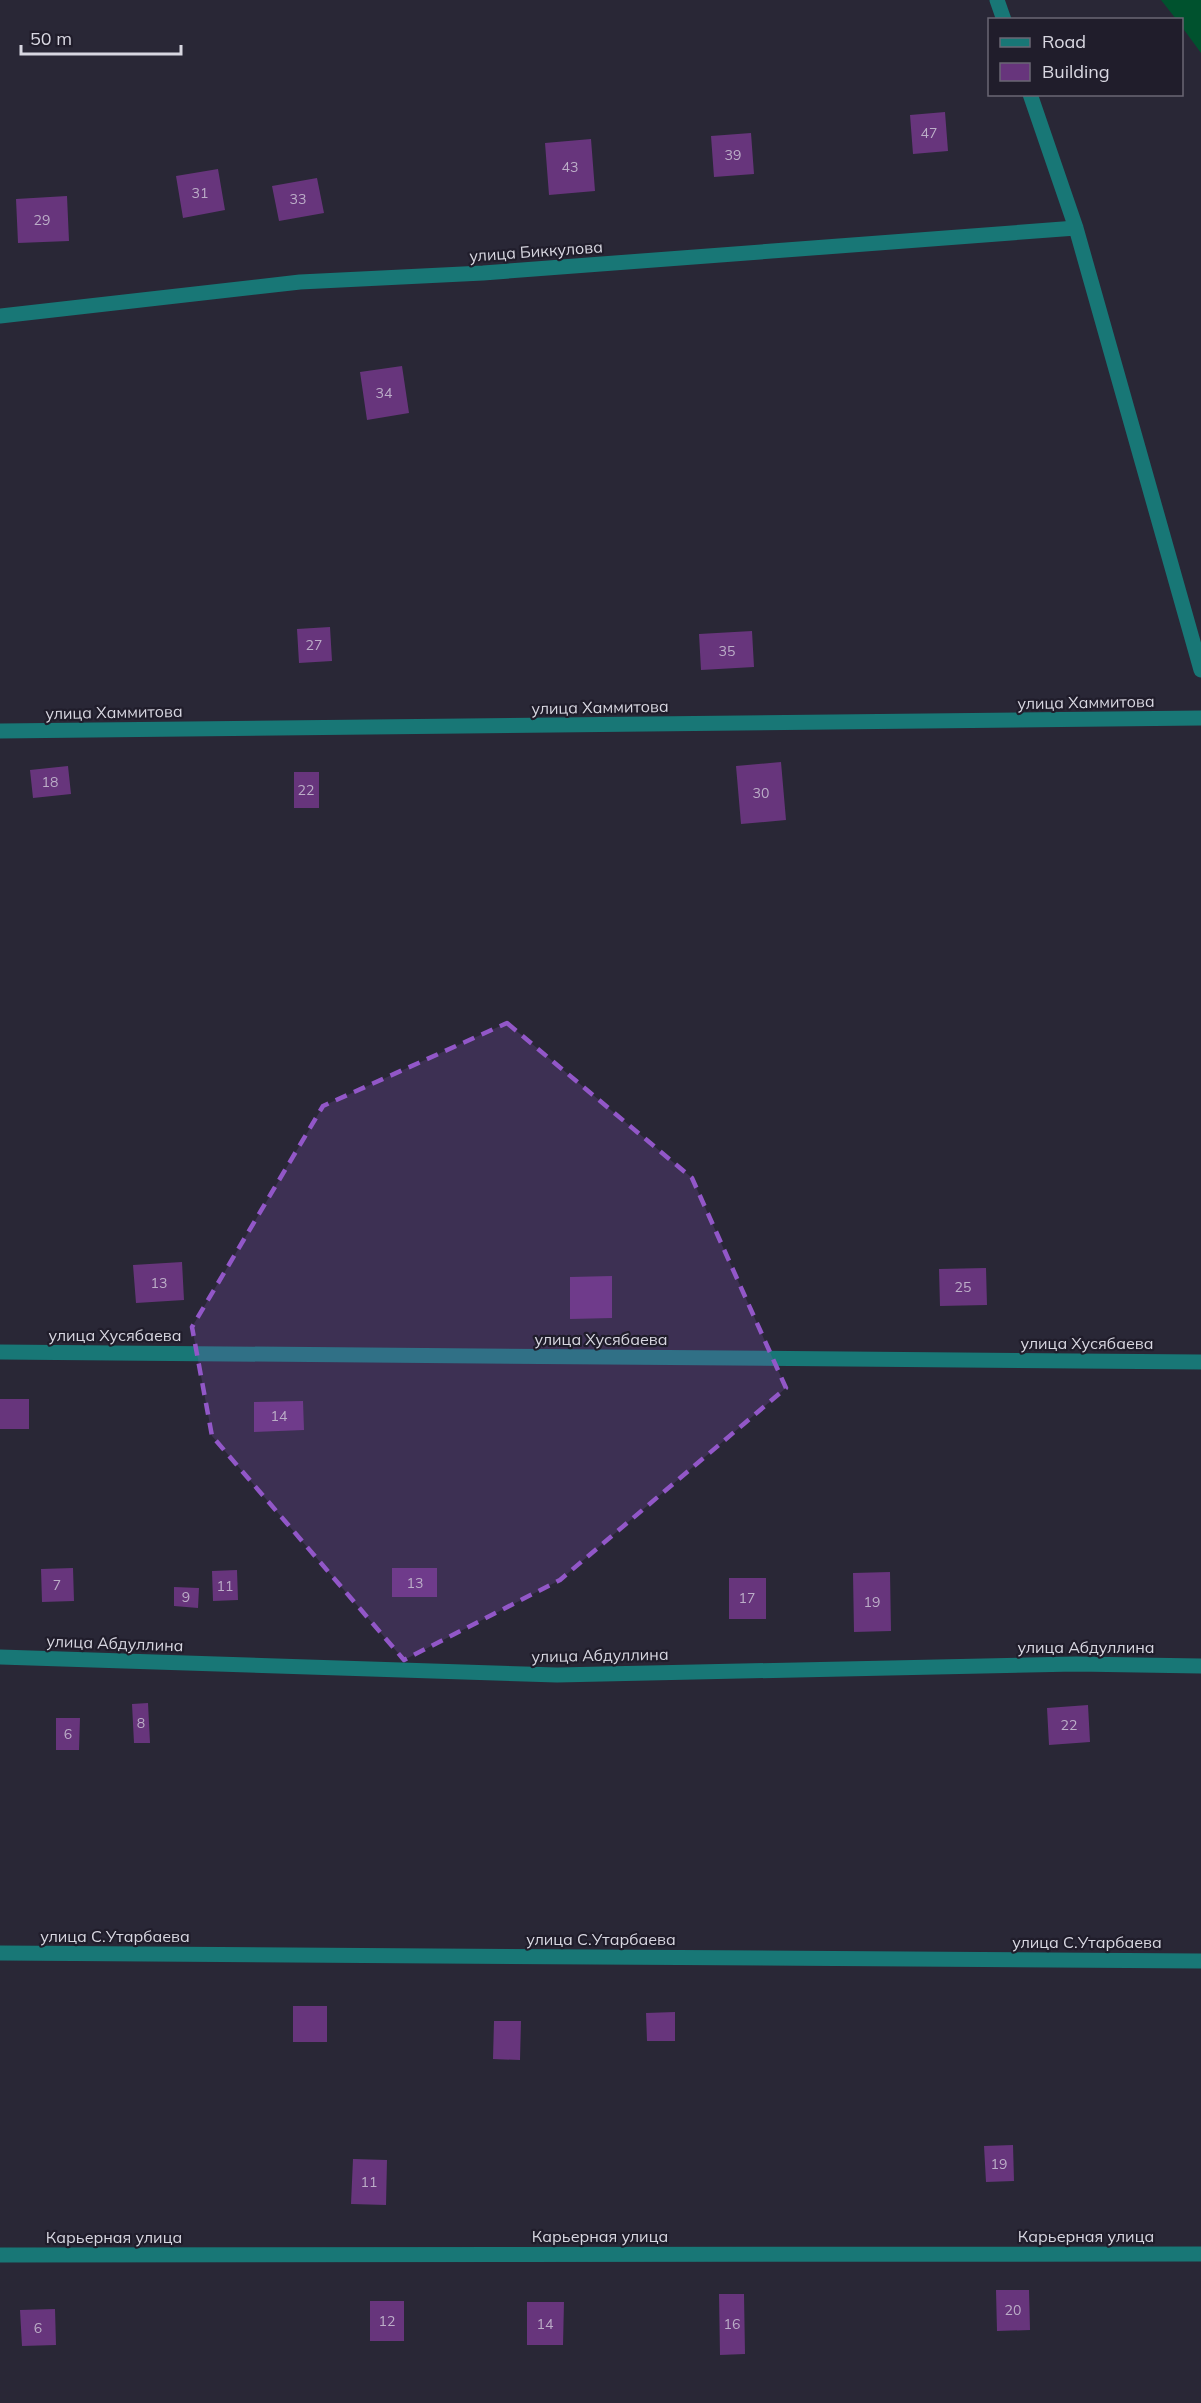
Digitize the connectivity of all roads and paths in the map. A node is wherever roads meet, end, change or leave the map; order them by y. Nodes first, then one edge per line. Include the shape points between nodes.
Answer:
1 (997, 0) edge
2 (1003, 18) edge
3 (1031, 96) edge
4 (1076, 228) junction
5 (0, 316) edge
6 (1201, 670) edge
7 (1201, 718) edge
8 (0, 731) edge
9 (0, 1352) edge
10 (1201, 1362) edge
11 (0, 1657) edge
12 (1201, 1666) edge
13 (0, 1953) edge
14 (1201, 1961) edge
15 (1201, 2254) edge
16 (0, 2255) edge

1 - 2 street
3 - 4 street
4 - 5 street, улица Биккулова via 483,273 300,282
4 - 6 street
7 - 8 street, улица Хаммитова
9 - 10 street, улица Хусябаева
11 - 12 street, улица Абдуллина via 557,1675 1076,1664
13 - 14 street, улица С.Утарбаева
15 - 16 street, Карьерная улица

